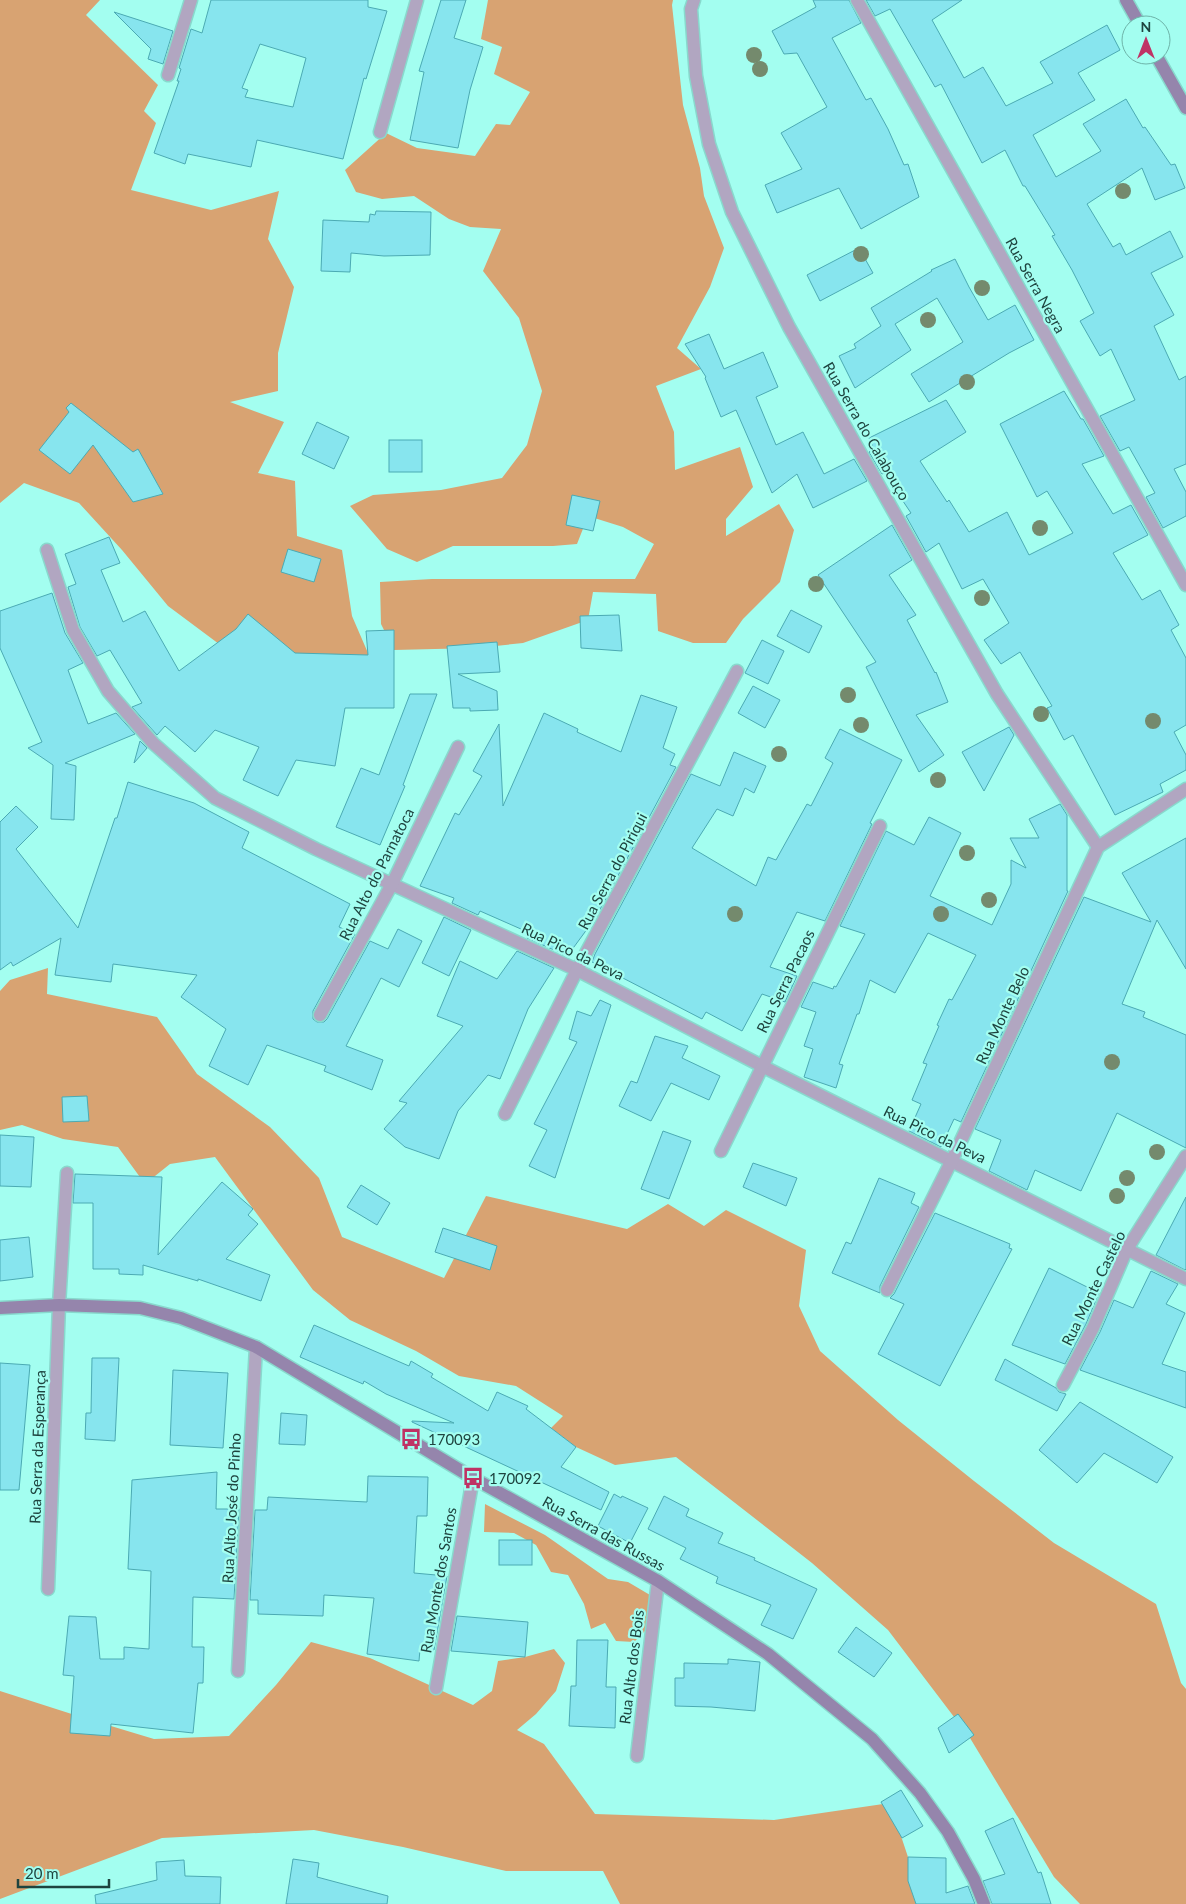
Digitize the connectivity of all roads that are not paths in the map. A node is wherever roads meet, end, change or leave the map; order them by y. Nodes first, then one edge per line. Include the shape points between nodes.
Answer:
1 (191, 0) edge
2 (417, 0) edge
3 (694, 0) edge
4 (857, 0) edge
5 (1126, 0) edge
6 (1134, 15) edge
7 (1162, 65) edge
8 (168, 76) dead end
9 (1186, 108) edge
10 (380, 132) dead end
11 (47, 550) dead end
12 (1186, 585) edge
13 (737, 671) dead end
14 (458, 747) dead end
15 (1186, 789) edge
16 (880, 826) dead end
17 (1098, 847) junction
18 (392, 884) junction
19 (578, 970) junction
20 (320, 1015) dead end
21 (762, 1066) junction
22 (505, 1114) dead end
23 (721, 1151) dead end
24 (1186, 1156) edge
25 (952, 1160) junction
26 (67, 1173) dead end
27 (1127, 1249) junction
28 (1186, 1279) edge
29 (887, 1290) dead end
30 (59, 1305) junction
31 (0, 1308) edge
32 (256, 1347) junction
33 (1063, 1385) dead end
34 (473, 1478) junction
35 (658, 1581) junction
36 (48, 1589) dead end
37 (238, 1671) dead end
38 (436, 1688) dead end
39 (636, 1756) dead end
40 (984, 1904) edge

1 - 8 street
2 - 10 street
3 - 17 street, Rua Serra do Calabouço via 691,9 696,76 709,144 732,212 789,327 997,694
4 - 12 street, Rua Serra Negra
5 - 6 main road
7 - 9 main road
11 - 18 street, Rua Pico da Peva via 74,630 108,691 153,743 215,798
13 - 19 street, Rua Serra do Piriqui
14 - 18 street, Rua Alto do Parnatoca
15 - 17 street
16 - 21 street, Rua Serra Pacaos
17 - 25 street, Rua Monte Belo
18 - 19 street, Rua Pico da Peva
18 - 20 street, Rua Alto do Parnatoca
19 - 21 street, Rua Pico da Peva
19 - 22 street, Rua Serra do Piriqui
21 - 23 street, Rua Serra Pacaos
21 - 25 street, Rua Pico da Peva
24 - 27 street, Rua Monte Castelo
25 - 27 street, Rua Pico da Peva
25 - 29 street, Rua Monte Belo
26 - 30 street, Rua Serra da Esperança
27 - 28 street, Rua Pico da Peva
27 - 33 street, Rua Monte Castelo via 1093,1328
30 - 31 main road, Rua Serra das Russas
30 - 32 main road, Rua Serra das Russas via 140,1308 181,1318
30 - 36 street, Rua Serra da Esperança
32 - 34 main road, Rua Serra das Russas
32 - 37 street, Rua Alto José do Pinho
34 - 35 main road, Rua Serra das Russas
34 - 38 street, Rua Monte dos Santos
35 - 39 street, Rua Alto dos Bois
35 - 40 main road, Rua Serra das Russas via 768,1654 872,1739 920,1793 948,1832

